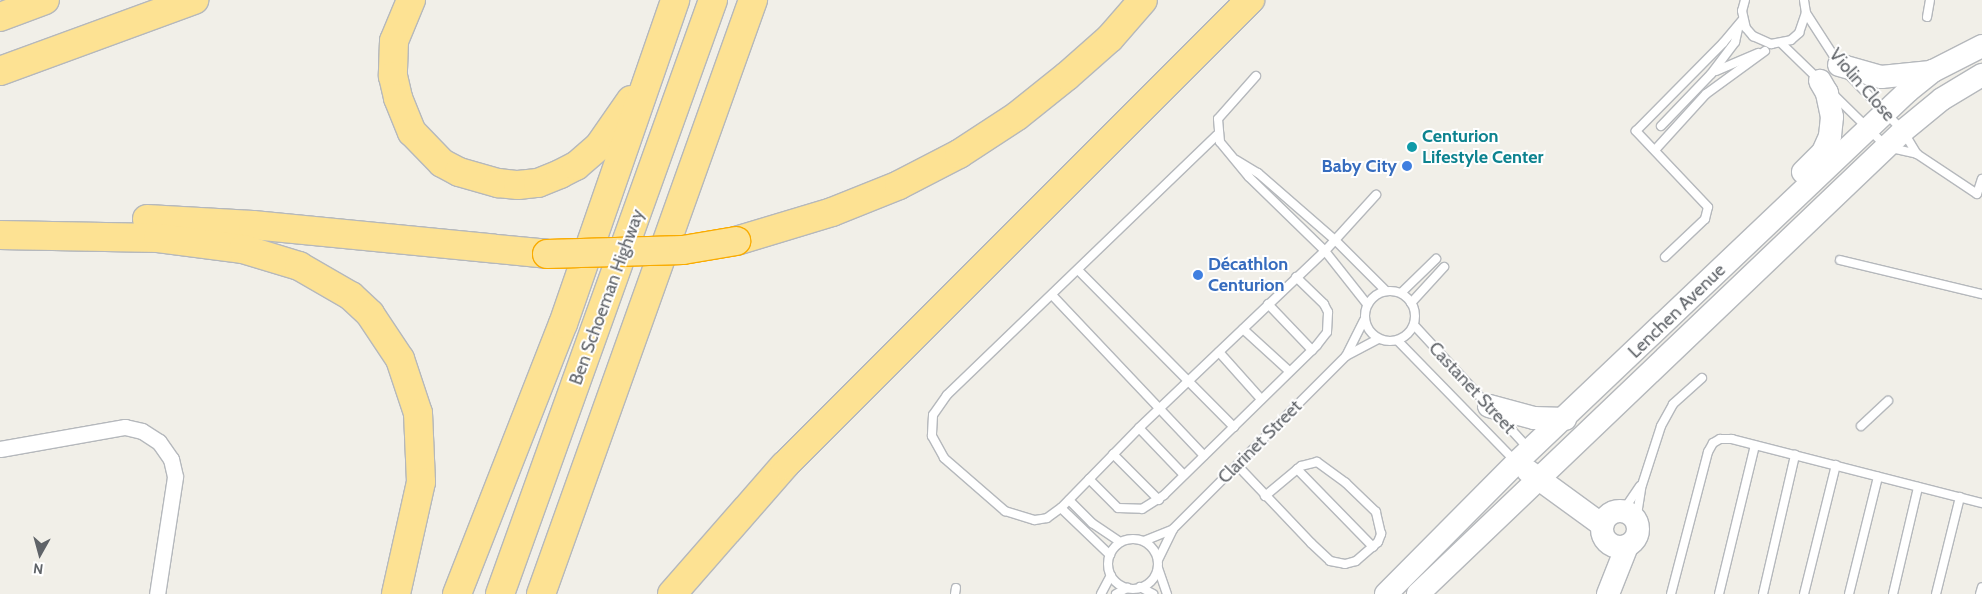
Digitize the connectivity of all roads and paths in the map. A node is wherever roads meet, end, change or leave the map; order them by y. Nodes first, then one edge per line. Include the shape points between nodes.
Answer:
1 (45, 0) edge
2 (194, 0) edge
3 (411, 0) edge
4 (675, 0) edge
5 (713, 0) edge
6 (752, 0) edge
7 (1143, 0) edge
8 (1250, 0) edge
9 (1744, 0) edge
10 (1804, 0) edge
11 (1930, 0) edge
12 (1806, 13) junction
13 (0, 17) edge
14 (1927, 17) dead end
15 (1741, 22) junction
16 (1778, 44) junction
17 (1982, 46) edge
18 (1765, 51) junction
19 (1839, 65) junction
20 (0, 71) edge
21 (1934, 71) junction
22 (1711, 74) junction
23 (1982, 75) edge
24 (1256, 76) dead end
25 (1820, 81) junction
26 (1885, 113) junction
27 (1661, 126) dead end
28 (1869, 129) junction
29 (1903, 131) junction
30 (1217, 135) junction
31 (1887, 147) junction
32 (1655, 150) junction
33 (1917, 154) junction
34 (1230, 156) junction
35 (1982, 179) edge
36 (1376, 194) dead end
37 (1980, 197) edge
38 (0, 220) edge
39 (0, 235) edge
40 (1335, 240) junction
41 (1325, 250) junction
42 (1665, 257) dead end
43 (1436, 258) dead end
44 (1840, 260) dead end
45 (1725, 263) junction
46 (1444, 267) dead end
47 (1080, 271) junction
48 (1296, 277) junction
49 (1386, 292) junction
50 (1401, 293) junction
51 (1982, 294) edge
52 (1052, 296) junction
53 (1411, 303) junction
54 (1268, 304) junction
55 (1367, 304) junction
56 (1364, 320) junction
57 (1414, 325) junction
58 (1243, 328) junction
59 (1378, 339) junction
60 (1398, 341) junction
61 (1312, 350) junction
62 (1219, 352) junction
63 (1346, 356) junction
64 (1289, 372) junction
65 (1702, 378) dead end
66 (1189, 380) junction
67 (1261, 399) junction
68 (1888, 401) dead end
69 (1489, 406) junction
70 (1158, 410) junction
71 (1565, 419) junction
72 (1234, 426) junction
73 (1861, 426) dead end
74 (1138, 428) junction
75 (1755, 445) junction
76 (0, 449) edge
77 (1113, 454) junction
78 (1795, 455) junction
79 (1204, 456) junction
80 (1523, 456) junction
81 (1237, 465) junction
82 (1836, 465) junction
83 (1297, 469) junction
84 (1545, 474) junction
85 (1184, 475) junction
86 (1878, 477) junction
87 (1089, 480) junction
88 (1642, 485) junction
89 (1918, 487) junction
90 (1266, 496) junction
91 (1960, 497) junction
92 (1069, 500) junction
93 (1159, 500) junction
94 (1982, 503) edge
95 (1061, 508) junction
96 (1618, 527) junction
97 (1173, 529) junction
98 (1144, 541) junction
99 (1120, 542) junction
100 (1373, 547) junction
101 (1110, 555) junction
102 (1158, 564) junction
103 (1111, 575) junction
104 (1982, 586) edge
105 (1140, 587) junction
106 (1128, 588) junction
107 (1609, 592) edge
108 (157, 594) edge
109 (396, 594) edge
110 (457, 594) edge
111 (500, 594) edge
112 (541, 594) edge
113 (672, 594) edge
114 (1101, 594) edge
115 (1116, 594) edge
116 (1154, 594) edge
117 (1167, 594) edge
118 (1386, 594) edge
119 (1418, 594) edge
120 (1671, 594) edge
121 (1719, 594) edge
122 (1763, 594) edge
123 (1804, 594) edge
124 (1849, 594) edge
125 (1893, 594) edge
126 (1936, 594) edge
127 (1980, 594) edge

1 - 13 highway
2 - 20 highway
3 - 4 highway via 399,24 392,57 398,98 412,132 442,163 459,172 498,184 518,185 538,183 560,174 576,166 599,146 632,97
4 - 110 highway via 563,324
5 - 111 highway, Ben Schoeman Highway
6 - 112 highway, Ben Schoeman Highway
7 - 38 highway, bridge via 1110,38 1067,76 1018,116 959,154 899,185 832,212 736,241 683,250 547,254 243,224 154,219
8 - 113 highway via 785,465
9 - 15 lane
10 - 12 lane, Violin Close
11 - 14 lane
12 - 16 lane via 1799,33
12 - 19 lane, Violin Close
15 - 16 lane, Violin Close via 1753,36
15 - 22 lane via 1735,42
15 - 32 lane via 1636,131
16 - 18 lane
16 - 25 lane, Violin Close
17 - 21 main road, Lenchen Avenue
18 - 22 lane via 1727,63
18 - 32 lane via 1706,94
19 - 21 main road via 1896,78
19 - 26 lane, Violin Close
21 - 26 main road, Lenchen Avenue
22 - 27 lane
23 - 29 main road, Lenchen Avenue via 1942,99
24 - 30 lane via 1222,114 1217,124
25 - 28 lane, Violin Close
25 - 45 main road via 1827,93 1832,117 1830,136 1823,152 1743,231
26 - 28 main road, Lenchen Avenue
26 - 29 lane, Violin Close
28 - 31 lane, Violin Close
28 - 45 main road, Lenchen Avenue
29 - 31 main road, Lenchen Avenue
29 - 33 lane, Violin Close
30 - 34 lane
30 - 47 lane
31 - 33 lane
31 - 84 main road, Lenchen Avenue
32 - 42 lane via 1708,207 1705,219
33 - 37 lane
34 - 40 lane via 1258,174
34 - 41 lane
35 - 37 lane
36 - 40 lane
39 - 109 highway via 158,238 243,249 299,266 357,302 387,335 400,359 418,413 421,482
40 - 41 lane
40 - 49 lane
41 - 48 lane
41 - 55 lane
43 - 50 lane
44 - 51 lane
45 - 71 main road, Lenchen Avenue
46 - 53 lane
47 - 52 lane
47 - 66 lane
48 - 54 lane
48 - 61 lane via 1328,312 1326,332
49 - 50 lane
49 - 55 lane
50 - 53 lane
52 - 70 lane
52 - 95 lane via 948,395 933,414 931,430 944,458 1005,510 1035,520 1047,518
53 - 57 lane
54 - 58 lane
54 - 61 lane
55 - 56 lane
56 - 59 lane
56 - 63 lane, Clarinet Street
57 - 60 lane, Castanet Street
57 - 69 lane, Castanet Street
58 - 62 lane
58 - 64 lane
59 - 60 lane
59 - 63 lane, Clarinet Street
60 - 80 lane, Castanet Street
61 - 64 lane
62 - 66 lane
62 - 67 lane
63 - 81 lane, Clarinet Street
64 - 67 lane
65 - 88 lane via 1667,412
66 - 70 lane
66 - 72 lane
67 - 72 lane
68 - 73 lane
69 - 71 main road via 1529,417
69 - 80 lane, Castanet Street
70 - 74 lane
70 - 79 lane
71 - 80 main road, Lenchen Avenue
72 - 79 lane
74 - 77 lane
74 - 85 lane
75 - 78 lane
75 - 120 lane via 1732,439 1712,442
75 - 121 lane
76 - 108 street via 112,427 134,428 152,436 166,449 174,467 173,496
77 - 87 lane
77 - 93 lane
78 - 82 lane
78 - 122 lane
79 - 85 lane
80 - 84 main road
80 - 118 main road, Lenchen Avenue
81 - 90 lane
81 - 97 lane, Clarinet Street
82 - 86 lane
82 - 123 lane
83 - 90 lane
83 - 100 lane
83 - 100 lane via 1308,463 1323,465 1376,512 1381,534
84 - 96 main road
84 - 119 main road, Lenchen Avenue
85 - 93 lane
86 - 89 lane
86 - 124 lane
87 - 92 lane
87 - 93 lane via 1118,508 1142,509
88 - 96 lane
88 - 96 lane
89 - 91 lane
89 - 125 lane
90 - 100 lane via 1330,560 1350,564
91 - 94 lane
91 - 126 lane
92 - 95 lane
92 - 99 lane
95 - 101 lane
96 - 107 main road
97 - 98 lane, Clarinet Street
97 - 102 lane, Clarinet Street
98 - 99 lane, Clarinet Street via 1128,539
98 - 102 lane via 1151,545
99 - 101 lane
101 - 103 lane
102 - 105 lane, Clarinet Street via 1150,582
102 - 117 lane
103 - 106 lane
103 - 114 lane
104 - 127 lane
105 - 106 lane
105 - 116 lane
106 - 115 lane

